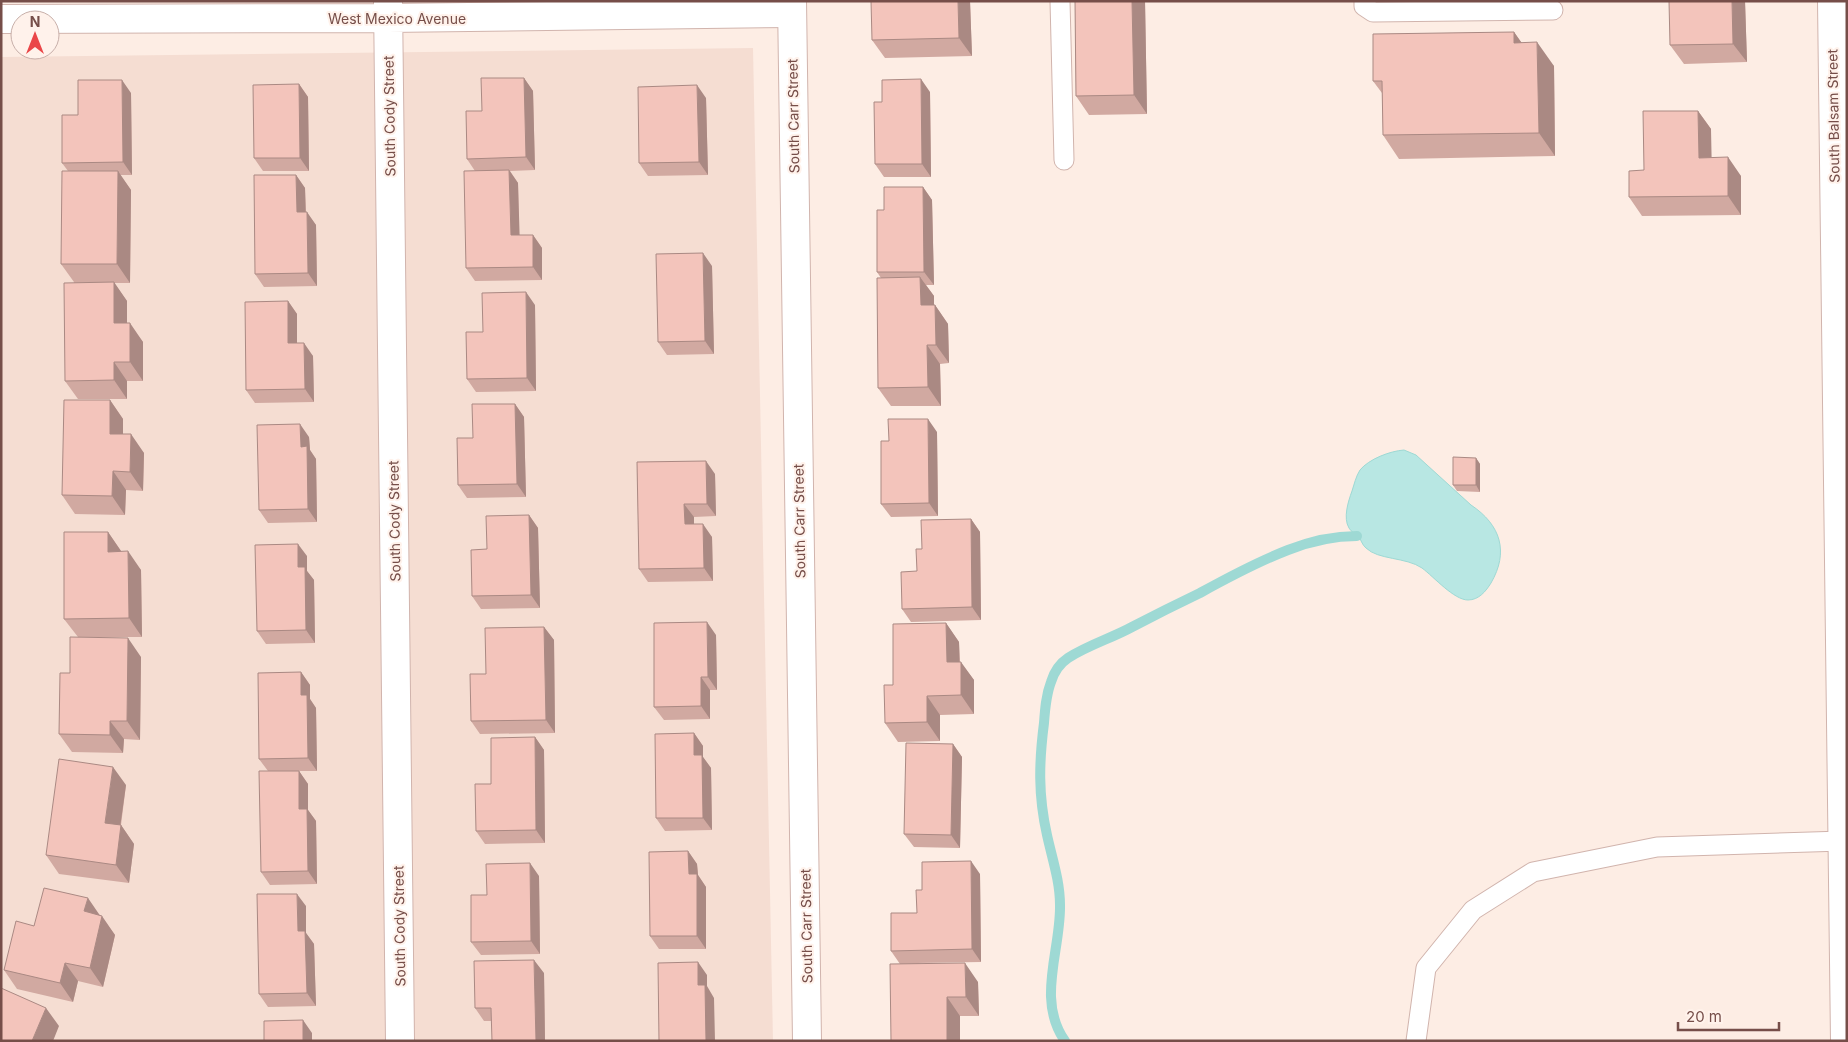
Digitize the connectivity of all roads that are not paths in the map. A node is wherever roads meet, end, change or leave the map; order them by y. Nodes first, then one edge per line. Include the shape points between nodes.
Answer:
1 (1060, 1) edge
2 (1364, 1) edge
3 (1832, 1) edge
4 (792, 7) edge
5 (388, 10) edge
6 (1553, 10) dead end
7 (1, 19) edge
8 (1064, 160) dead end
9 (1843, 841) junction
10 (400, 1041) edge
11 (807, 1041) edge
12 (1416, 1041) edge
13 (1845, 1041) edge

1 - 8 lane
2 - 6 lane via 1364,6 1373,12
3 - 9 street, South Balsam Street
4 - 5 street, West Mexico Avenue
4 - 11 street, South Carr Street
5 - 7 street, West Mexico Avenue
5 - 10 street, South Cody Street
9 - 12 lane via 1656,847 1533,872 1473,910 1426,968
9 - 13 street, South Balsam Street

